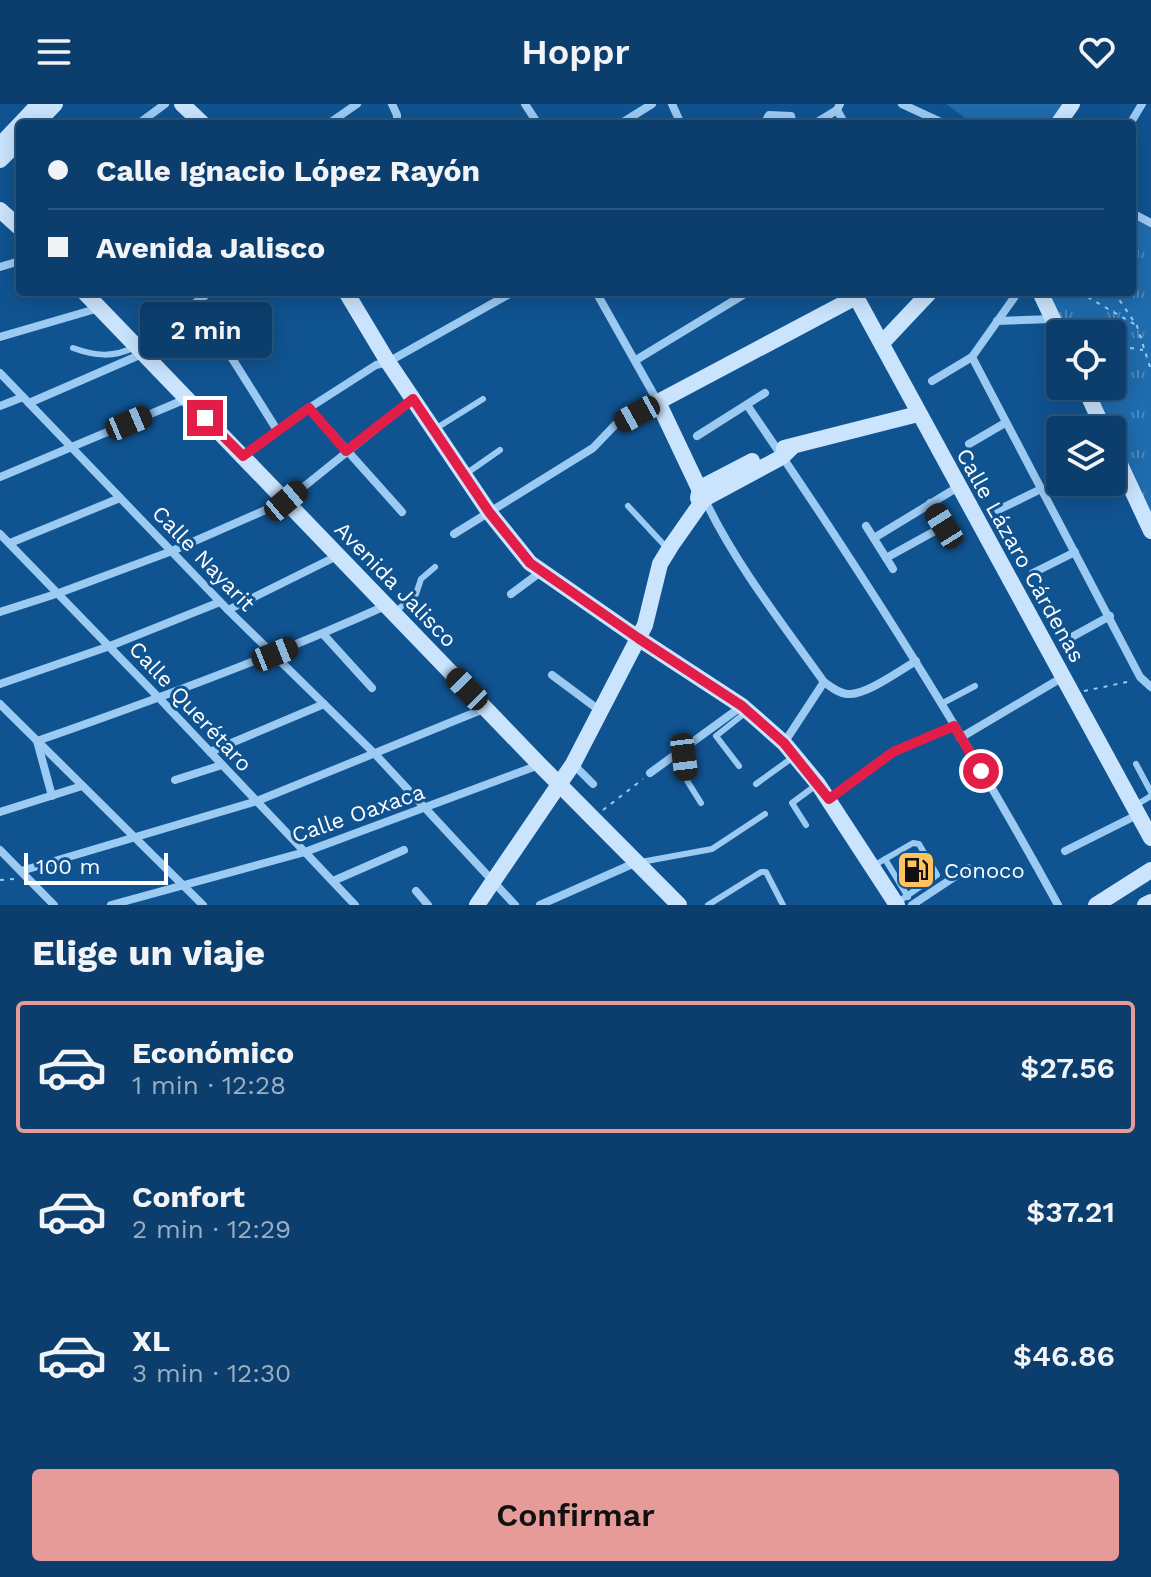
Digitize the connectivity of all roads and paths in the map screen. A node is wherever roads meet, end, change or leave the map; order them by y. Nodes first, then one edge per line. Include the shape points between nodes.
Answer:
1 (39, 104) edge
2 (55, 104) edge
3 (165, 104) edge
4 (182, 104) edge
5 (357, 104) edge
6 (652, 104) edge
7 (902, 104) edge
8 (838, 107) edge
9 (24, 120) edge
10 (40, 120) edge
11 (143, 120) edge
12 (199, 120) edge
13 (334, 120) edge
14 (626, 120) edge
15 (766, 120) edge
16 (792, 120) edge
17 (820, 120) edge
18 (936, 120) edge
19 (16, 128) edge
20 (16, 144) edge
21 (0, 145) edge
22 (0, 160) edge
23 (0, 210) edge
24 (16, 224) edge
25 (88, 296) edge
26 (204, 296) edge
27 (348, 296) edge
28 (506, 296) edge
29 (598, 296) edge
30 (741, 296) edge
31 (851, 296) edge
32 (856, 296) edge
33 (926, 296) edge
34 (1015, 296) edge
35 (1042, 296) edge
36 (1086, 296) edge
37 (1117, 296) edge
38 (190, 306) junction
39 (99, 308) junction
40 (1053, 320) edge
41 (997, 321) junction
42 (1046, 325) edge
43 (1137, 326) junction
44 (0, 337) edge
45 (882, 343) junction
46 (73, 348) dead end
47 (140, 350) junction
48 (1126, 350) edge
49 (1145, 350) junction
50 (972, 357) junction
51 (636, 360) junction
52 (388, 362) junction
53 (1151, 370) edge
54 (0, 373) edge
55 (932, 381) dead end
56 (765, 393) dead end
57 (187, 398) junction
58 (413, 399) junction
59 (483, 399) dead end
60 (26, 400) junction
61 (658, 402) junction
62 (747, 405) junction
63 (0, 406) edge
64 (309, 408) junction
65 (918, 414) junction
66 (1005, 423) junction
67 (434, 429) junction
68 (277, 430) junction
69 (697, 436) dead end
70 (969, 444) dead end
71 (71, 447) junction
72 (500, 450) dead end
73 (346, 451) junction
74 (784, 451) junction
75 (243, 456) junction
76 (465, 474) junction
77 (0, 477) edge
78 (1126, 477) edge
79 (958, 487) junction
80 (1041, 489) junction
81 (702, 494) junction
82 (120, 498) junction
83 (286, 501) junction
84 (930, 503) junction
85 (628, 506) dead end
86 (998, 510) dead end
87 (402, 512) dead end
88 (489, 512) junction
89 (866, 526) dead end
90 (944, 526) junction
91 (1151, 531) edge
92 (0, 534) edge
93 (454, 534) dead end
94 (874, 538) junction
95 (955, 542) dead end
96 (10, 543) junction
97 (668, 550) junction
98 (172, 551) junction
99 (1075, 552) junction
100 (337, 556) junction
101 (886, 558) junction
102 (435, 567) dead end
103 (893, 569) dead end
104 (542, 571) junction
105 (1033, 573) dead end
106 (59, 593) junction
107 (511, 594) dead end
108 (220, 602) junction
109 (228, 610) junction
110 (390, 610) junction
111 (0, 612) edge
112 (1110, 616) junction
113 (323, 634) junction
114 (638, 638) junction
115 (1070, 638) dead end
116 (110, 646) junction
117 (275, 654) junction
118 (916, 661) junction
119 (552, 675) dead end
120 (1064, 677) junction
121 (1140, 677) junction
122 (824, 682) junction
123 (0, 684) edge
124 (975, 686) dead end
125 (1151, 687) edge
126 (372, 688) dead end
127 (1072, 693) junction
128 (160, 699) junction
129 (0, 704) edge
130 (324, 704) junction
131 (941, 704) junction
132 (486, 708) junction
133 (745, 708) junction
134 (599, 710) junction
135 (954, 726) junction
136 (960, 738) junction
137 (37, 741) junction
138 (683, 750) junction
139 (790, 750) junction
140 (210, 752) junction
141 (375, 754) junction
142 (573, 764) junction
143 (1136, 764) dead end
144 (222, 765) junction
145 (540, 765) junction
146 (739, 766) dead end
147 (650, 773) joint
148 (175, 780) dead end
149 (593, 784) dead end
150 (756, 784) dead end
151 (818, 784) junction
152 (560, 785) junction
153 (82, 786) junction
154 (1151, 794) edge
155 (52, 796) junction
156 (829, 799) junction
157 (257, 801) junction
158 (701, 803) dead end
159 (425, 809) junction
160 (1135, 811) junction
161 (0, 812) edge
162 (765, 814) dead end
163 (593, 818) junction
164 (806, 825) dead end
165 (134, 837) junction
166 (1151, 838) edge
167 (0, 850) edge
168 (404, 850) dead end
169 (1065, 851) dead end
170 (305, 852) junction
171 (638, 862) junction
172 (879, 863) junction
173 (968, 868) dead end
174 (1151, 870) edge
175 (24, 874) junction
176 (0, 880) edge
177 (333, 881) junction
178 (493, 882) junction
179 (184, 886) junction
180 (416, 891) dead end
181 (1113, 898) edge
182 (1151, 902) edge
183 (901, 903) edge
184 (54, 905) edge
185 (111, 905) edge
186 (203, 905) edge
187 (355, 905) edge
188 (428, 905) edge
189 (477, 905) edge
190 (515, 905) edge
191 (540, 905) edge
192 (679, 905) edge
193 (708, 905) edge
194 (783, 905) edge
195 (1058, 905) edge
196 (1096, 905) edge
197 (1145, 905) edge

1 - 9 main road
2 - 10 main road
3 - 11 street
4 - 12 main road
5 - 13 street
6 - 14 street
7 - 18 street
8 - 17 street
15 - 16 street via 773,114
19 - 21 main road
20 - 22 main road
23 - 24 main road
25 - 39 main road, Avenida Jalisco
26 - 38 street
27 - 52 main road
28 - 52 street
29 - 51 street
30 - 51 street
31 - 61 main road
32 - 45 main road, Calle Lázaro Cárdenas
33 - 45 main road
34 - 41 street
35 - 40 main road
36 - 43 path
37 - 43 path
38 - 47 street
38 - 68 street via 225,346
39 - 44 street
39 - 47 main road, Avenida Jalisco
41 - 42 street
41 - 50 street
43 - 49 path
45 - 65 main road, Calle Lázaro Cárdenas
46 - 47 lane via 103,356
47 - 57 main road, Avenida Jalisco
47 - 60 street
48 - 49 path
49 - 53 path
50 - 55 street
50 - 66 street
51 - 61 street
52 - 58 main road
52 - 64 street
54 - 60 street, Calle Nayarit
56 - 62 street
57 - 71 street
57 - 75 main road, Avenida Jalisco
58 - 67 main road
58 - 73 street
59 - 67 lane
60 - 63 street
60 - 71 street, Calle Nayarit
61 - 81 main road
61 - 88 street via 615,425 593,448
62 - 69 street
62 - 74 street
64 - 68 street
64 - 73 street
65 - 74 main road
65 - 79 main road, Calle Lázaro Cárdenas
66 - 70 street
66 - 80 street
67 - 76 main road
68 - 75 street
71 - 77 street
71 - 82 street, Calle Nayarit
72 - 76 lane
73 - 83 street
73 - 87 street
74 - 81 main road
74 - 118 street
75 - 83 main road, Avenida Jalisco
76 - 88 main road
78 - 91 main road
79 - 84 street
79 - 120 main road, Calle Lázaro Cárdenas
80 - 86 street
80 - 99 street
81 - 97 main road via 695,515
81 - 122 street via 721,534
82 - 96 street
82 - 98 street, Calle Nayarit
83 - 98 street
83 - 100 main road, Avenida Jalisco
84 - 90 street
84 - 94 street
85 - 97 lane
88 - 93 street
88 - 104 main road
89 - 94 street
90 - 95 street
90 - 101 street
92 - 96 street, Calle Querétaro
94 - 101 street
96 - 106 street, Calle Querétaro
97 - 114 main road
98 - 106 street
98 - 108 street, Calle Nayarit
99 - 105 street
99 - 112 street
100 - 109 street
100 - 110 main road, Avenida Jalisco
101 - 103 street
102 - 110 lane via 421,579 416,594
104 - 107 street
104 - 114 main road
106 - 111 street
106 - 116 street, Calle Querétaro
108 - 109 street, Calle Nayarit
108 - 116 street
109 - 117 street, Calle Nayarit
110 - 113 street
110 - 132 main road, Avenida Jalisco
112 - 115 street
112 - 121 street
113 - 117 street
113 - 126 street
114 - 133 main road
114 - 134 main road
116 - 123 street
116 - 128 street, Calle Querétaro
117 - 128 street
117 - 130 street, Calle Nayarit
118 - 122 street via 861,692 844,694
118 - 131 street
119 - 134 street
120 - 127 main road, Calle Lázaro Cárdenas
120 - 136 street
121 - 125 street
121 - 127 path
122 - 139 street
124 - 131 lane
127 - 160 main road, Calle Lázaro Cárdenas
128 - 137 street
128 - 140 street, Calle Querétaro
129 - 137 street
130 - 140 street
130 - 141 street, Calle Nayarit
131 - 135 street
132 - 141 street
132 - 145 main road, Avenida Jalisco
133 - 138 street
133 - 139 main road
133 - 146 lane via 716,736
134 - 142 main road
135 - 136 street
135 - 156 street via 893,752
136 - 195 street
137 - 153 street
137 - 155 street
138 - 147 street
138 - 158 lane via 686,779
139 - 150 lane
139 - 151 main road
140 - 144 street, Calle Querétaro
141 - 157 street
141 - 159 street, Calle Nayarit
142 - 149 street
142 - 152 main road
143 - 154 lane
144 - 148 street
144 - 157 street, Calle Querétaro
145 - 152 main road, Avenida Jalisco
145 - 159 street, Calle Oaxaca
147 - 163 path
151 - 156 main road
151 - 164 lane via 792,803
152 - 163 main road, Avenida Jalisco
152 - 178 main road
153 - 155 street
153 - 165 street
154 - 160 lane
155 - 161 street
156 - 172 main road
157 - 165 street
157 - 170 street, Calle Querétaro
159 - 170 street, Calle Oaxaca
159 - 178 street, Calle Nayarit
160 - 166 main road, Calle Lázaro Cárdenas
160 - 169 street
162 - 171 lane via 712,849
163 - 171 main road, Avenida Jalisco
165 - 175 street
165 - 179 street
167 - 175 street
168 - 177 street
170 - 177 street, Calle Querétaro
170 - 179 street, Calle Oaxaca
171 - 191 street
171 - 192 main road, Avenida Jalisco
172 - 183 main road
172 - 183 lane via 916,843 936,871 935,878
173 - 183 street
174 - 181 main road
175 - 176 path
175 - 184 street
177 - 187 street, Calle Querétaro
178 - 189 main road
178 - 190 street, Calle Nayarit
179 - 185 street, Calle Oaxaca
179 - 186 street
180 - 188 street
181 - 196 main road
182 - 197 main road
193 - 194 lane via 766,872

